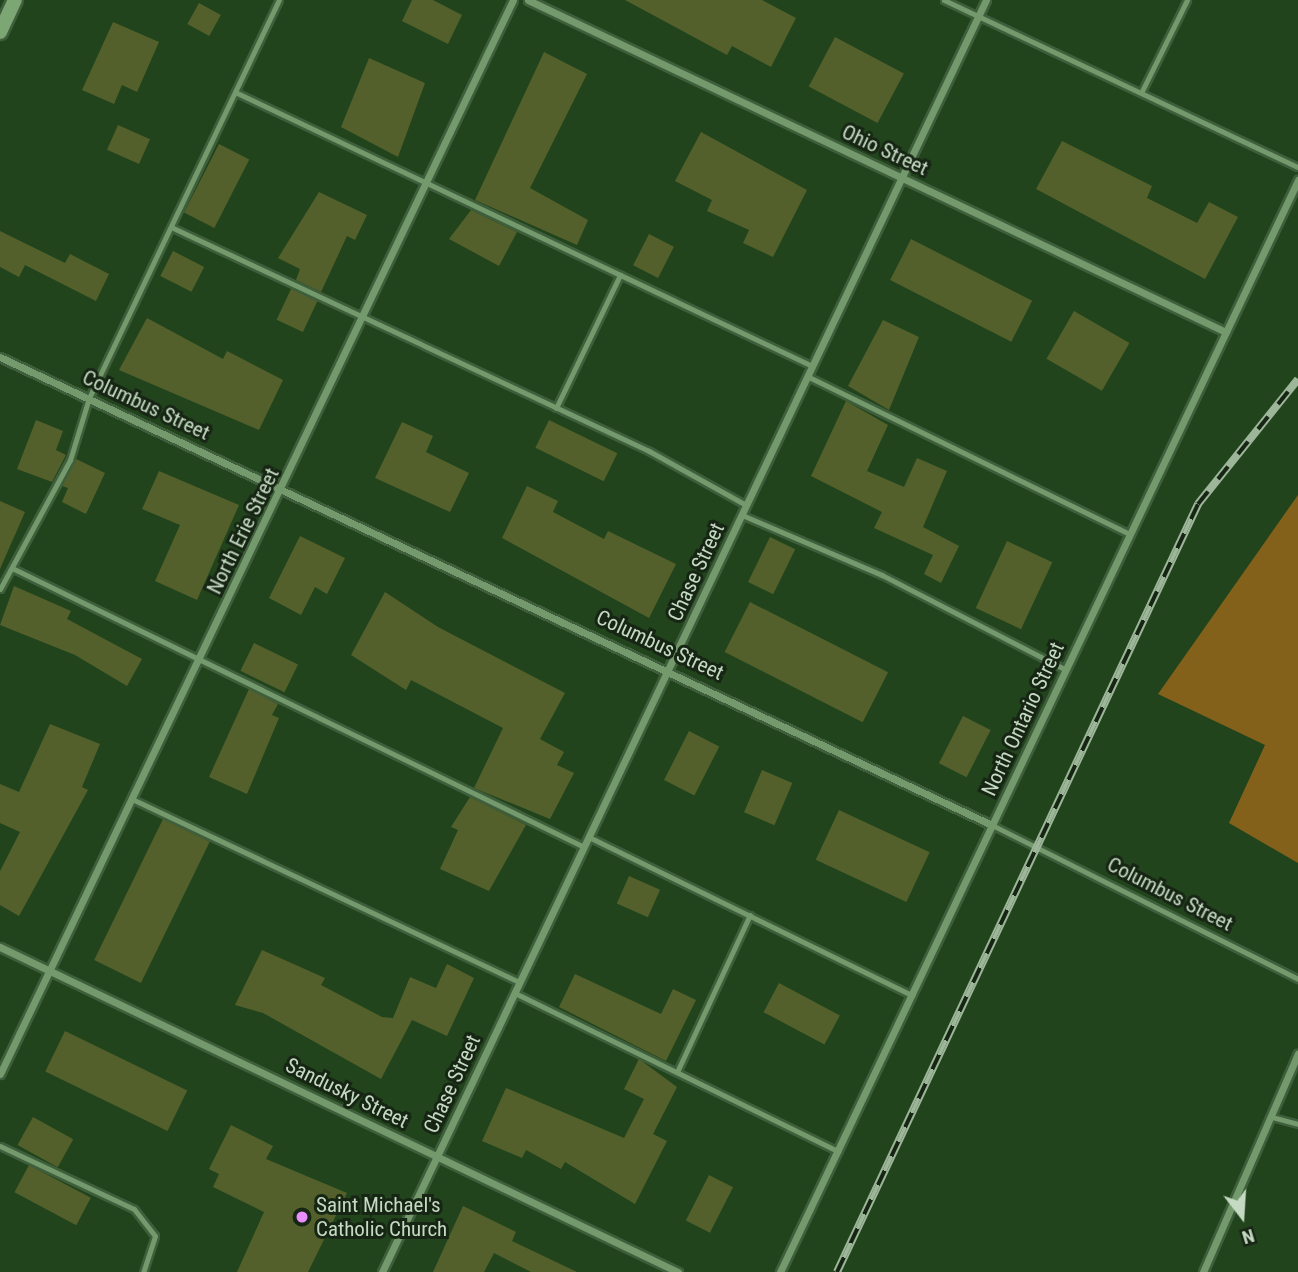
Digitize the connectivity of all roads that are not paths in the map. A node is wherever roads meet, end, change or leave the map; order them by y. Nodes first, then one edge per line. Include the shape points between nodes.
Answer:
1 (15, 0) edge
2 (279, 0) edge
3 (513, 0) edge
4 (528, 0) edge
5 (944, 0) edge
6 (986, 0) edge
7 (1187, 0) edge
8 (979, 16) junction
9 (0, 32) edge
10 (1142, 91) junction
11 (235, 92) junction
12 (1298, 167) edge
13 (902, 177) junction
14 (1298, 180) edge
15 (427, 183) junction
16 (171, 227) junction
17 (620, 275) junction
18 (363, 318) junction
19 (1226, 332) junction
20 (0, 357) edge
21 (812, 366) junction
22 (807, 376) junction
23 (89, 398) junction
24 (556, 408) junction
25 (283, 489) junction
26 (746, 505) junction
27 (742, 514) junction
28 (1130, 534) junction
29 (12, 568) junction
30 (0, 589) edge
31 (200, 660) junction
32 (669, 669) junction
33 (1066, 670) junction
34 (132, 799) junction
35 (992, 825) junction
36 (589, 837) junction
37 (584, 847) junction
38 (750, 915) junction
39 (0, 947) edge
40 (48, 970) junction
41 (1298, 979) edge
42 (520, 982) junction
43 (515, 993) junction
44 (912, 995) junction
45 (1298, 1054) edge
46 (677, 1072) junction
47 (0, 1074) edge
48 (1272, 1117) junction
49 (1298, 1124) edge
50 (0, 1146) edge
51 (838, 1150) junction
52 (438, 1156) junction
53 (143, 1272) edge
54 (383, 1272) edge
55 (678, 1272) edge
56 (780, 1272) edge
57 (1203, 1272) edge

1 - 9 main road
2 - 11 lane
3 - 15 street, North Erie Street
4 - 13 street, Ohio Street
5 - 8 lane
6 - 8 street, Chase Street
7 - 10 lane
8 - 10 lane
8 - 13 street, Chase Street
10 - 12 lane
11 - 15 lane
11 - 16 lane
13 - 19 street, Ohio Street
13 - 21 street, Chase Street
14 - 19 street, North Ontario Street
15 - 17 lane
15 - 18 street, North Erie Street
16 - 18 lane
16 - 23 lane
17 - 21 lane
17 - 24 lane
18 - 24 lane
18 - 25 street, North Erie Street
19 - 28 street, North Ontario Street
20 - 23 street, Columbus Street
21 - 22 street, Chase Street
22 - 26 street, Chase Street
22 - 28 lane
23 - 25 street, Columbus Street
23 - 29 lane via 70,460
24 - 26 lane
25 - 31 street, North Erie Street
25 - 32 street, Columbus Street
26 - 27 street, Chase Street
27 - 32 street, Chase Street
27 - 33 lane via 882,575
28 - 33 street, North Ontario Street
29 - 30 lane
29 - 31 lane
31 - 34 street, North Erie Street
31 - 37 lane
32 - 35 street, Columbus Street
32 - 36 street, Chase Street
33 - 35 street, North Ontario Street
34 - 40 street, North Erie Street
34 - 42 lane
35 - 41 lane, Columbus Street
35 - 44 street, North Ontario Street
36 - 37 street, Chase Street
36 - 38 lane
37 - 42 street, Chase Street
38 - 44 lane
38 - 46 lane
39 - 40 street, Sandusky Street
40 - 47 street, North Erie Street
40 - 52 street, Sandusky Street
42 - 43 street, Chase Street
43 - 46 lane
43 - 52 street, Chase Street
44 - 51 street, North Ontario Street
45 - 48 street
46 - 51 lane
48 - 49 lane
48 - 57 street
50 - 53 lane via 134,1209 155,1236
51 - 56 street, North Ontario Street
52 - 54 street, Chase Street
52 - 55 street, Sandusky Street

